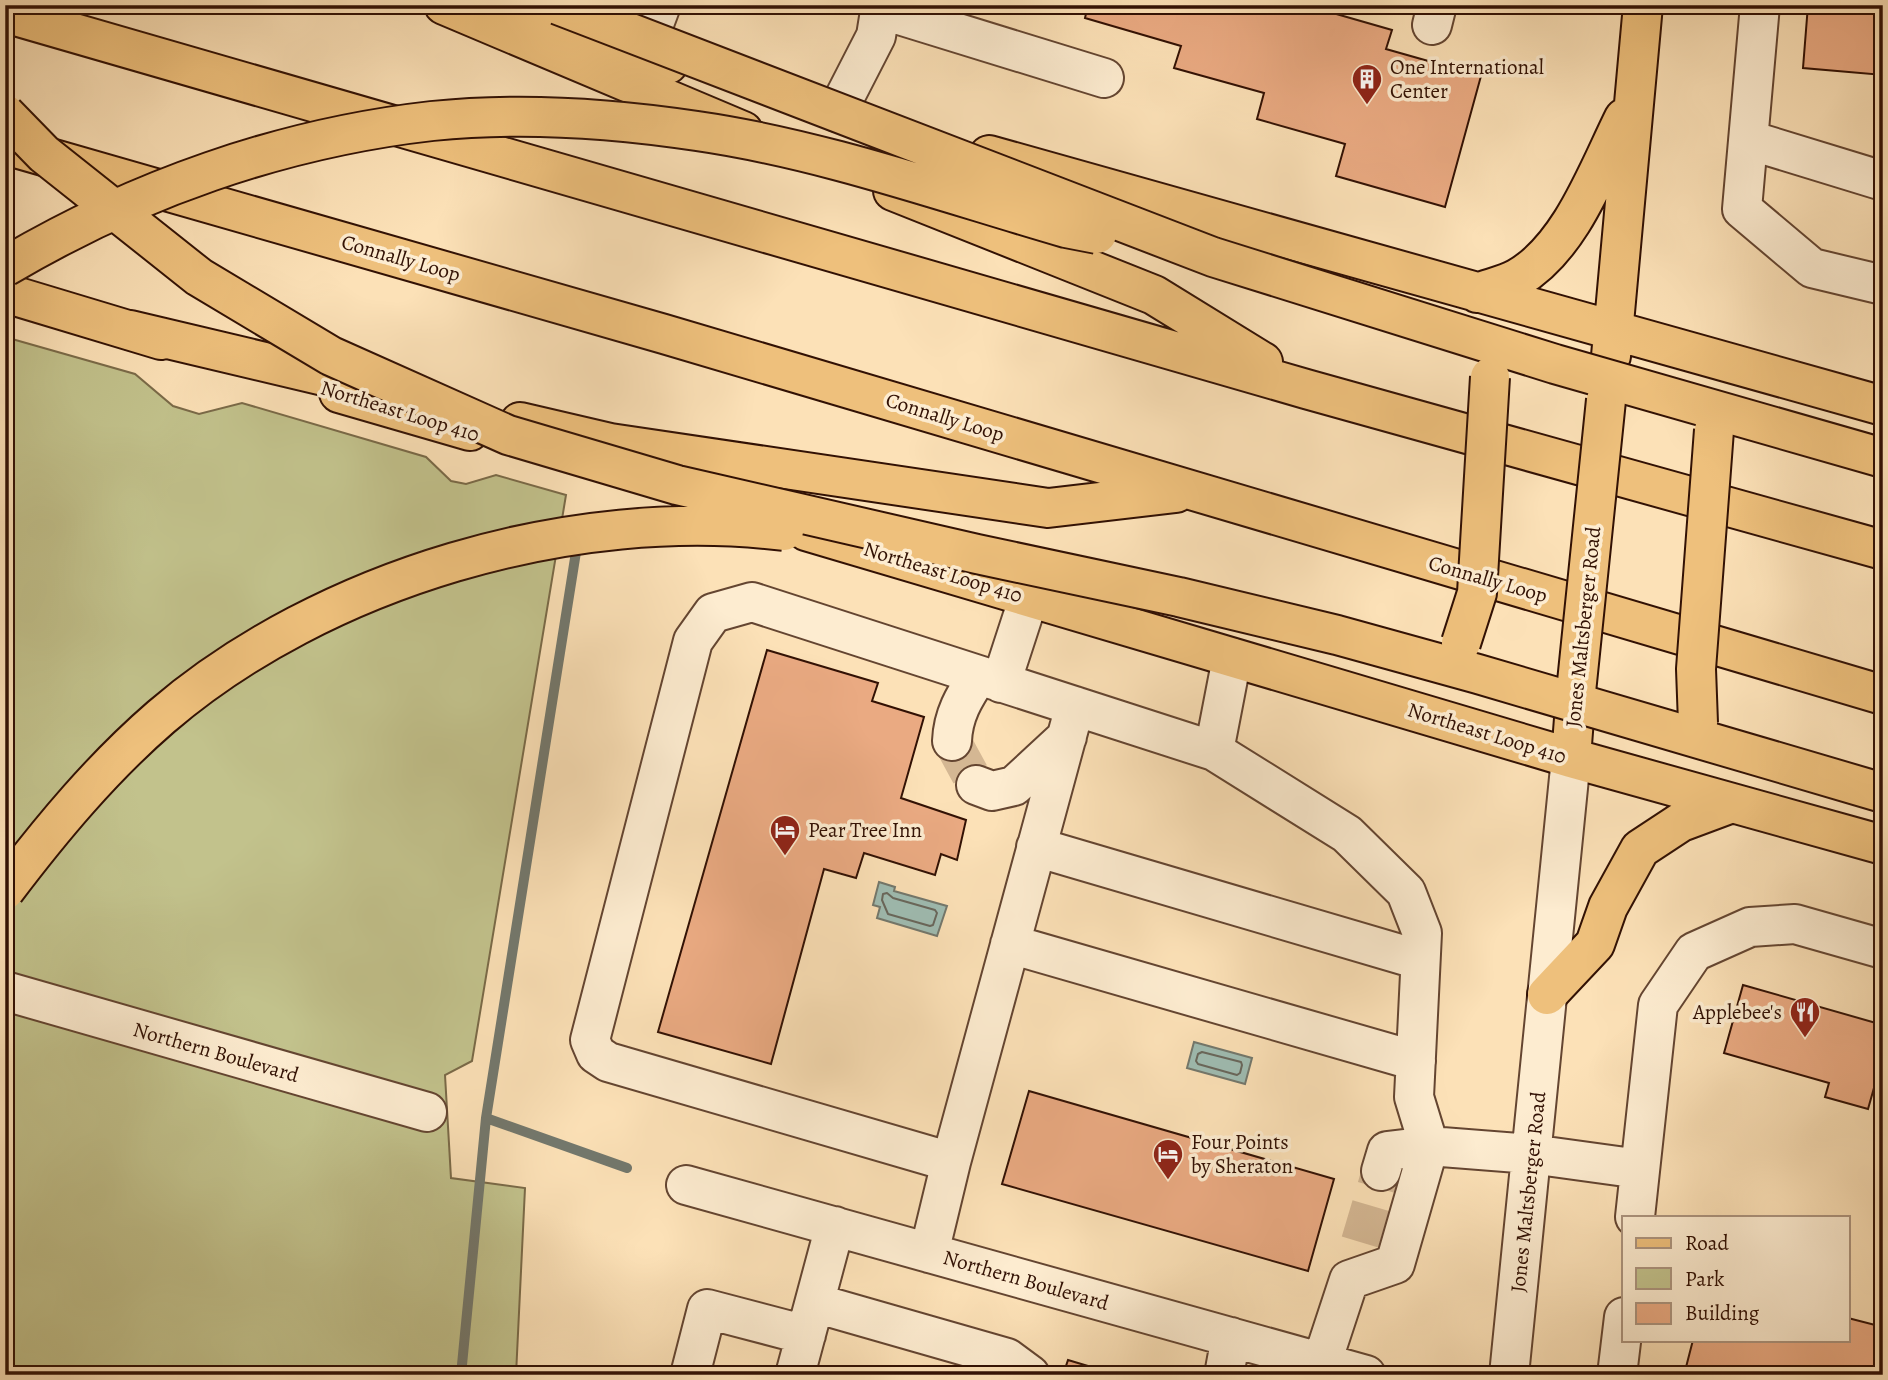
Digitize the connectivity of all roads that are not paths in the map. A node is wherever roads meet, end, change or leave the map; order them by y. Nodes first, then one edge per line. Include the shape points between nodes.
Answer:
1 (444, 5) edge
2 (469, 5) edge
3 (558, 5) edge
4 (661, 5) edge
5 (1643, 5) edge
6 (1760, 5) edge
7 (880, 7) edge
8 (5, 13) edge
9 (642, 56) junction
10 (1104, 78) dead end
11 (1634, 97) junction
12 (837, 112) junction
13 (5, 114) edge
14 (1749, 140) junction
15 (5, 145) edge
16 (1883, 181) edge
17 (1347, 256) junction
18 (1213, 257) junction
19 (5, 267) edge
20 (1883, 285) edge
21 (5, 293) edge
22 (1477, 293) junction
23 (130, 330) junction
24 (1613, 331) junction
25 (1306, 389) junction
26 (1827, 392) junction
27 (1883, 406) edge
28 (1883, 458) edge
29 (1193, 492) junction
30 (1883, 550) edge
31 (977, 554) junction
32 (1029, 597) junction
33 (1232, 658) junction
34 (990, 679) junction
35 (1334, 687) junction
36 (1883, 695) edge
37 (1071, 722) junction
38 (953, 741) tunnel mouth
39 (1213, 751) junction
40 (1571, 758) junction
41 (976, 785) dead end
42 (1883, 793) edge
43 (1732, 803) junction
44 (1829, 830) junction
45 (1883, 845) edge
46 (1036, 848) junction
47 (5, 890) edge
48 (1010, 944) junction
49 (1883, 949) edge
50 (1420, 960) junction
51 (5, 991) edge
52 (1548, 995) junction
53 (1416, 1061) junction
54 (427, 1112) dead end
55 (1429, 1146) junction
56 (1531, 1154) junction
57 (951, 1162) junction
58 (1640, 1168) junction
59 (1381, 1171) tunnel mouth
60 (685, 1185) dead end
61 (1635, 1216) edge
62 (835, 1226) junction
63 (1360, 1242) tunnel mouth
64 (929, 1253) junction
65 (1349, 1280) junction
66 (810, 1319) junction
67 (1622, 1334) edge
68 (1231, 1337) junction
69 (1322, 1362) junction
70 (690, 1375) edge
71 (795, 1375) edge
72 (1030, 1375) edge
73 (1224, 1375) edge
74 (1366, 1375) edge
75 (1509, 1375) edge
76 (1617, 1375) edge

1 - 25 main road via 723,123 1154,295
2 - 9 main road
3 - 18 main road, bridge
4 - 9 street
5 - 11 main road, Jones Maltsberger Road
6 - 14 street
7 - 10 street
7 - 12 street via 876,36
8 - 25 main road
9 - 12 main road
11 - 22 main road via 1571,224 1539,263 1517,279
11 - 24 main road, Jones Maltsberger Road
12 - 17 main road
13 - 31 main road, bridge via 44,154 199,278 344,362 508,435 677,485
14 - 16 street
14 - 20 street via 1742,209 1812,268
15 - 29 main road, Connally Loop
17 - 22 main road
17 - 35 main road, bridge via 1469,336 1490,377 1477,593 1461,643 1415,687
18 - 19 main road, bridge via 1066,228 866,170 698,131 506,118 376,129 259,155 132,202
18 - 28 main road, bridge via 1555,364
21 - 23 main road, Northeast Loop 410
22 - 24 main road
23 - 29 main road via 610,443 1048,508
23 - 32 main road, Northeast Loop 410
24 - 26 main road
24 - 40 main road, Jones Maltsberger Road, bridge
25 - 30 main road
26 - 27 main road
26 - 44 main road, bridge via 1761,397 1714,430 1696,669 1698,723 1738,788
29 - 36 main road, Connally Loop
31 - 42 main road, bridge via 1337,635
31 - 47 main road, bridge via 740,525 688,524 504,547 446,564 327,611 219,674 162,717 113,763 61,818
32 - 33 main road, Northeast Loop 410
32 - 34 street
33 - 35 main road, Northeast Loop 410
33 - 39 street
34 - 37 street
34 - 38 street via 961,702
34 - 57 street via 751,602 713,613 693,641 590,1040 596,1054 608,1062
35 - 40 main road, Northeast Loop 410
37 - 39 street
37 - 41 street via 1014,786 992,791
37 - 46 street
39 - 50 street via 1347,834 1406,892 1422,933
40 - 43 main road, Northeast Loop 410
40 - 52 street, Jones Maltsberger Road
43 - 44 main road, Northeast Loop 410
43 - 52 main road via 1681,822 1640,849 1608,907 1595,944
44 - 45 main road, Northeast Loop 410
46 - 48 street
46 - 50 street
48 - 53 street
48 - 57 street
49 - 58 street via 1795,924 1750,927 1693,952 1658,1005
50 - 53 street
51 - 54 street, Northern Boulevard
52 - 56 street, Jones Maltsberger Road
53 - 55 street via 1414,1097
55 - 56 street
55 - 59 street via 1387,1151
55 - 65 street via 1395,1264
56 - 58 street
56 - 75 street, Jones Maltsberger Road
57 - 64 street
58 - 61 street
60 - 62 street, Northern Boulevard
62 - 64 street, Northern Boulevard
62 - 66 street
63 - 65 street
64 - 68 street, Northern Boulevard
65 - 69 street
66 - 70 street via 707,1310
66 - 71 street
66 - 72 street via 1007,1358
67 - 76 street
68 - 69 street, Northern Boulevard
68 - 73 street
69 - 74 street, Northern Boulevard

